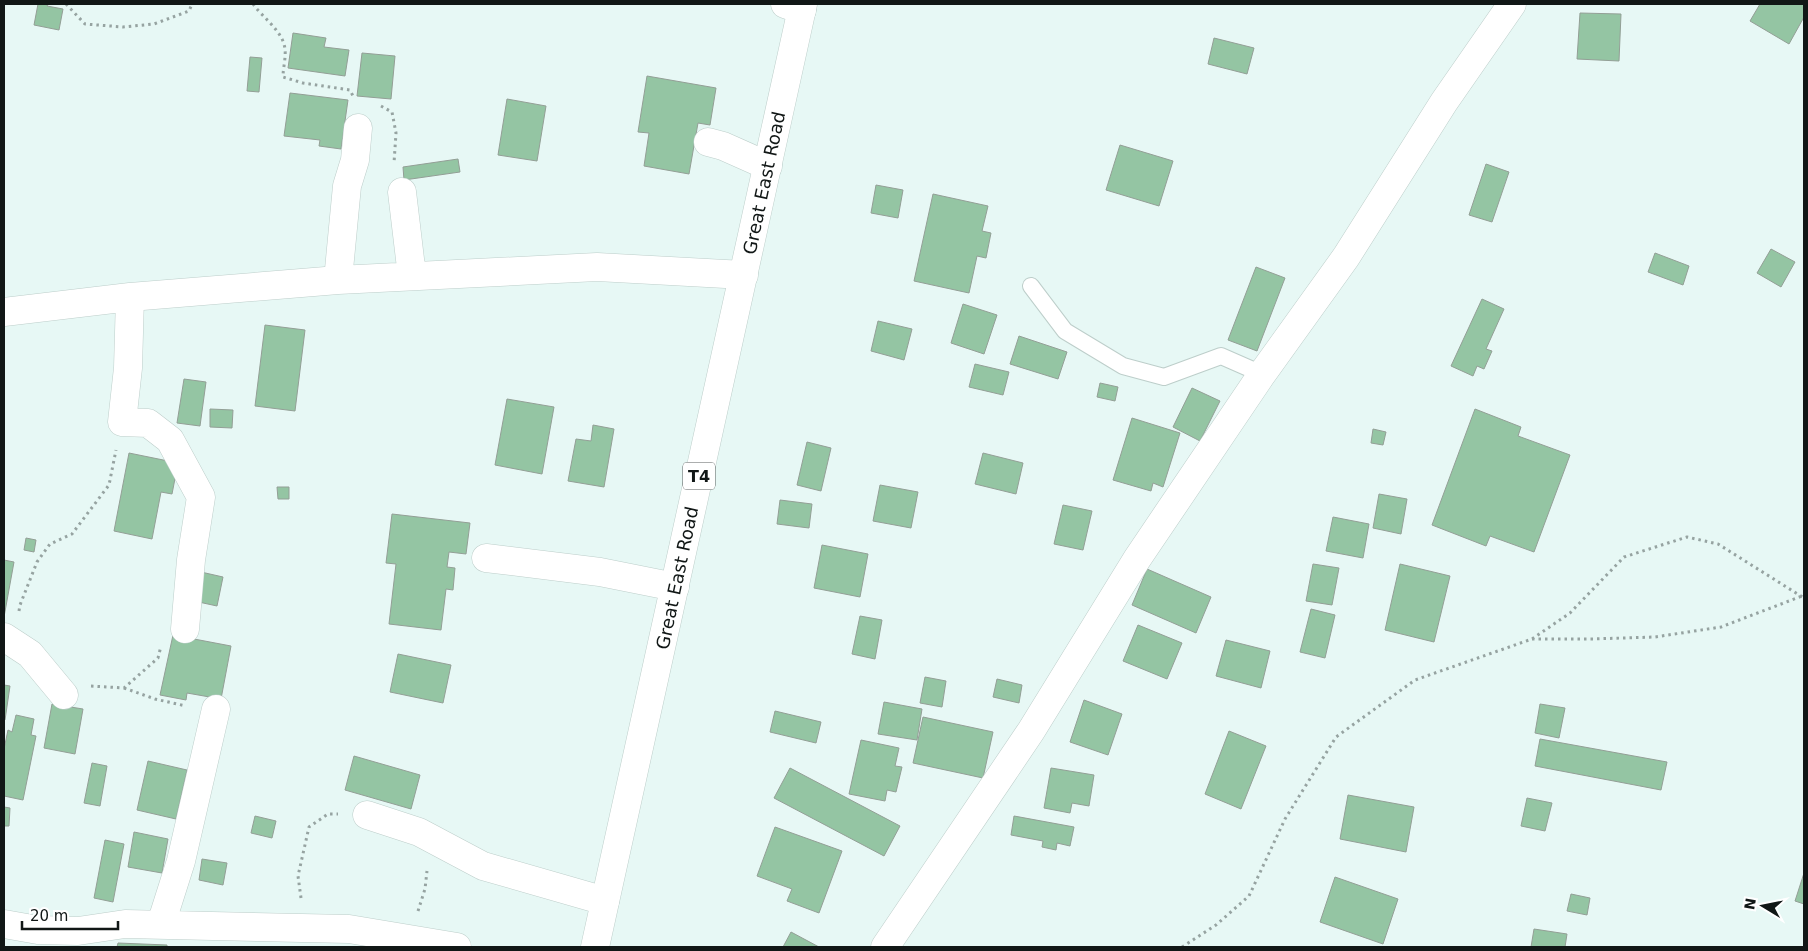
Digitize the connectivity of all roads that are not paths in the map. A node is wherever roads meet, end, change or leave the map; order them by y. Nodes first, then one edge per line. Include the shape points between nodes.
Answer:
1 (1512, 4) edge
2 (797, 6) edge
3 (358, 128) road end
4 (708, 142) dead end
5 (768, 166) junction
6 (402, 192) dead end
7 (744, 275) junction
8 (412, 276) junction
9 (338, 280) junction
10 (1031, 286) dead end
11 (130, 297) junction
12 (4, 312) edge
13 (1262, 374) junction
14 (486, 558) dead end
15 (674, 587) junction
16 (185, 629) road end
17 (9, 641) edge
18 (64, 696) road end
19 (216, 709) road end
20 (366, 815) road end
21 (605, 901) junction
22 (4, 924) edge
23 (161, 924) junction
24 (457, 947) edge
25 (595, 947) edge
26 (885, 947) edge

1 - 13 main road via 1444,102 1346,257
2 - 5 main road, Great East Road / T4
3 - 9 main road via 355,160 347,186
4 - 5 main road
5 - 7 main road, Great East Road / T4
6 - 8 main road
7 - 8 main road via 596,267
7 - 15 main road, Great East Road / T4
8 - 9 main road
9 - 11 main road
10 - 13 lane via 1065,331 1123,366 1164,377 1221,356
11 - 12 main road
11 - 16 main road via 128,368 122,422 148,423 170,440 201,497
13 - 26 main road via 1137,559 1031,731
14 - 15 main road via 600,572
15 - 21 main road, Great East Road / T4
17 - 18 main road via 30,654
19 - 23 main road via 181,861
20 - 21 main road via 420,832 483,866
21 - 25 main road, Great East Road / T4
22 - 23 main road via 38,930 78,931 125,924
23 - 24 main road via 349,929

